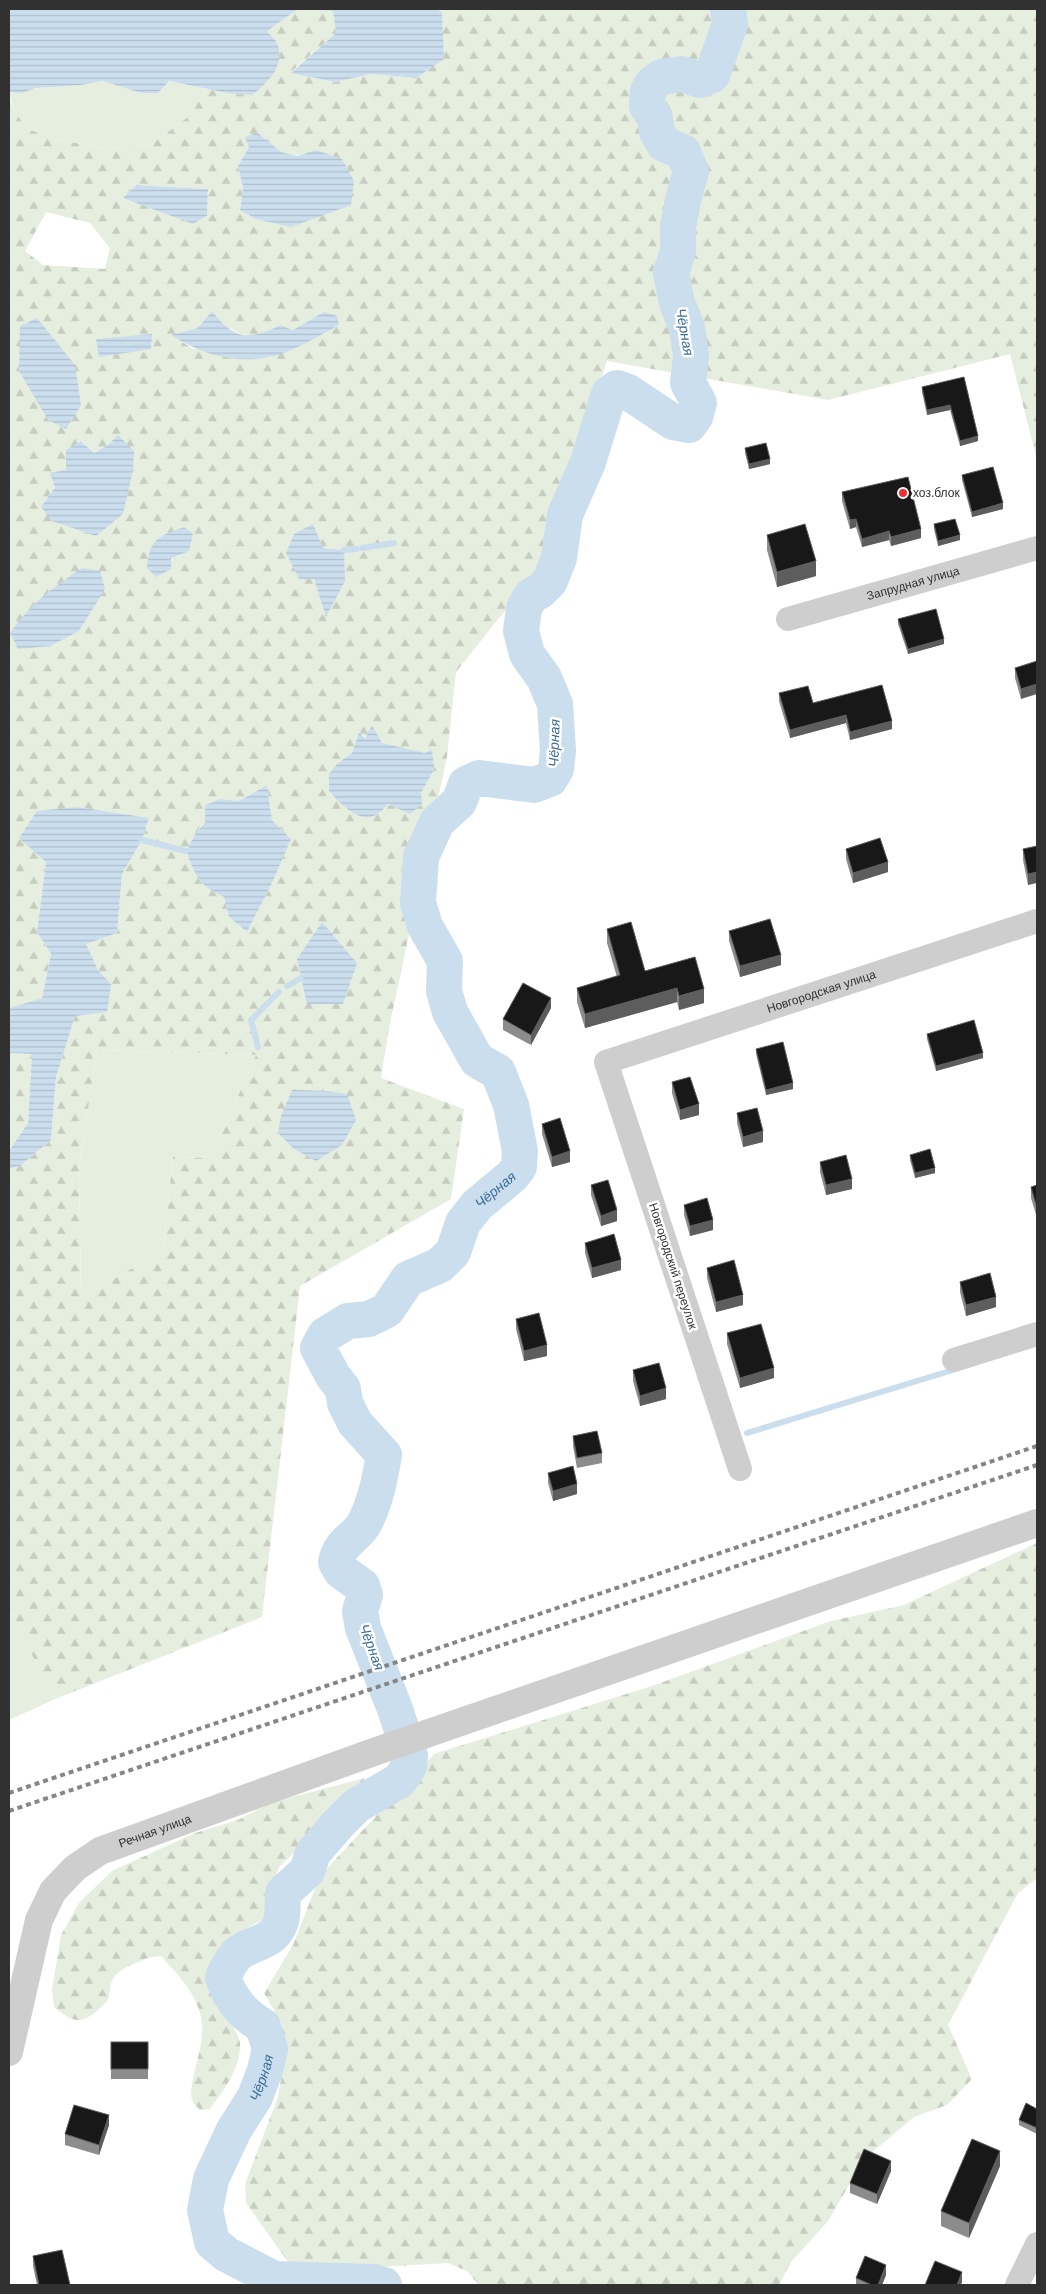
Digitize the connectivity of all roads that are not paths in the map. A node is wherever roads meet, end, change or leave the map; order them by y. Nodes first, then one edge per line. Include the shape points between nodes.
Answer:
1 (1037, 548) edge
2 (788, 619) dead end
3 (1037, 921) edge
4 (606, 1062) joint
5 (1037, 1334) edge
6 (954, 1360) dead end
7 (740, 1469) dead end
8 (1037, 1523) edge
9 (9, 2052) edge
10 (1037, 2244) edge
11 (1017, 2285) edge

1 - 2 street, Запрудная улица
3 - 4 street, Новгородская улица
4 - 7 street, Новгородский переулок
5 - 6 street
8 - 9 street, Речная улица via 424,1734 100,1851 75,1868 53,1891 39,1920
10 - 11 street

